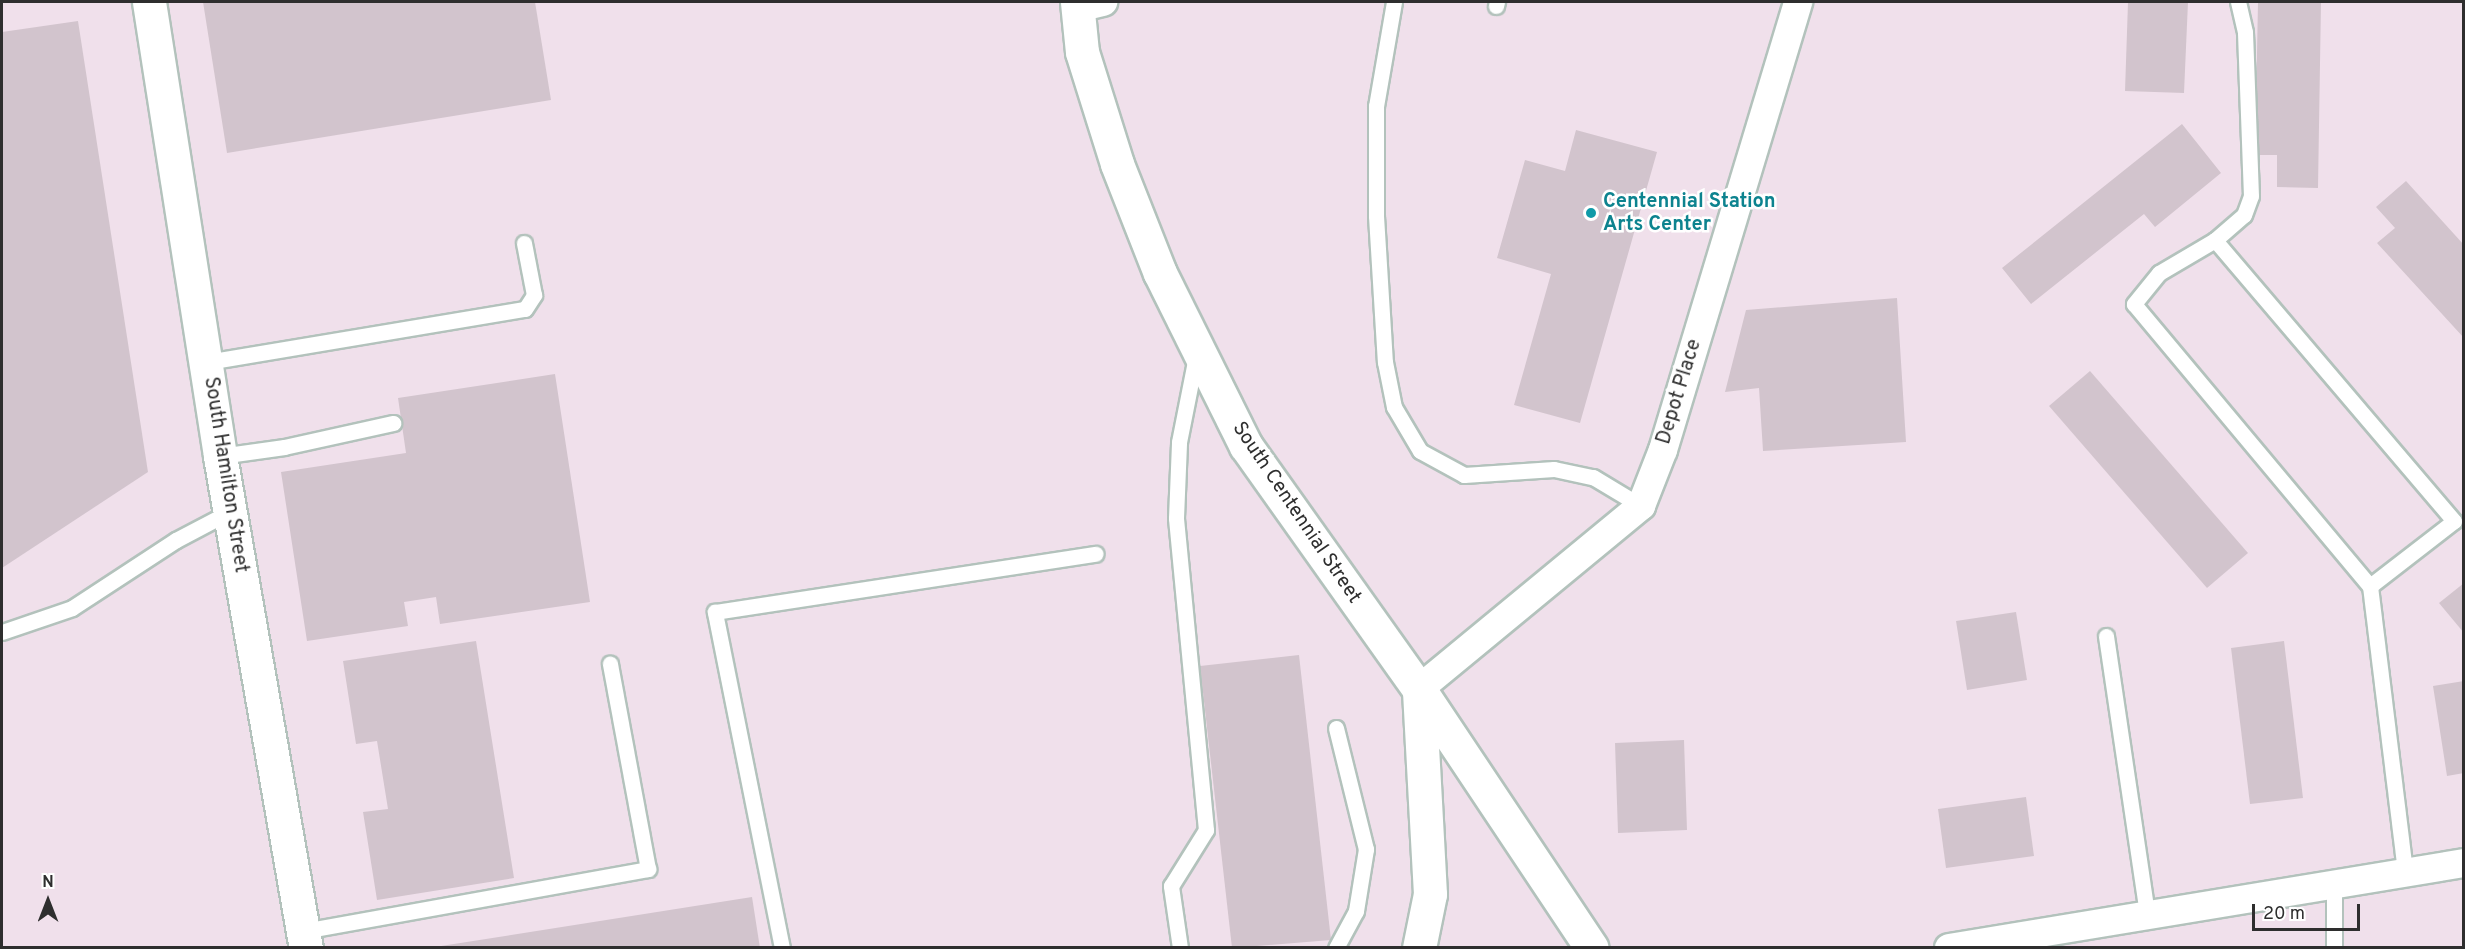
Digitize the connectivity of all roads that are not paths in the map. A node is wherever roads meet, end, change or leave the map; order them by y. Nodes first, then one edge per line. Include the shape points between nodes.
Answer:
1 (149, 2) edge
2 (1394, 2) edge
3 (1798, 2) edge
4 (2238, 2) edge
5 (1086, 4) edge
6 (2215, 240) junction
7 (524, 243) dead end
8 (1197, 353) junction
9 (207, 362) junction
10 (393, 423) dead end
11 (220, 456) junction
12 (1641, 506) junction
13 (231, 511) junction
14 (1096, 554) dead end
15 (2370, 586) junction
16 (2, 632) edge
17 (2106, 636) dead end
18 (610, 663) dead end
19 (1419, 689) junction
20 (1336, 728) dead end
21 (2463, 863) edge
22 (2405, 871) junction
23 (2334, 883) junction
24 (2147, 914) junction
25 (304, 939) edge
26 (782, 948) edge
27 (1180, 948) edge
28 (1336, 948) edge
29 (1419, 948) edge
30 (1592, 948) edge
31 (1949, 948) edge
32 (2334, 948) edge

1 - 9 street, South Hamilton Street
2 - 12 lane via 1376,106 1377,228 1385,362 1394,407 1420,451 1464,476 1554,470 1593,477
3 - 12 street, Depot Place via 1664,450
4 - 6 lane via 2245,32 2251,195 2244,215
5 - 8 street, South Centennial Street via 1082,52 1117,164
6 - 15 lane via 2159,273 2134,304
6 - 15 lane via 2454,521
7 - 9 lane via 534,295 525,309
8 - 19 street, South Centennial Street via 1246,446
8 - 27 lane via 1179,442 1176,518 1206,830 1171,886
9 - 11 street, South Hamilton Street
10 - 11 lane via 284,447
11 - 13 street, South Hamilton Street
12 - 19 street, Depot Place
13 - 16 lane via 176,540 72,608
13 - 25 street, South Hamilton Street
14 - 26 lane via 715,612
15 - 22 lane
17 - 24 lane
18 - 25 lane via 648,869
19 - 29 street via 1430,894
19 - 30 street, South Centennial Street
20 - 28 lane via 1366,849 1356,911
21 - 22 street
22 - 23 street
23 - 24 street
23 - 32 lane
24 - 31 street

